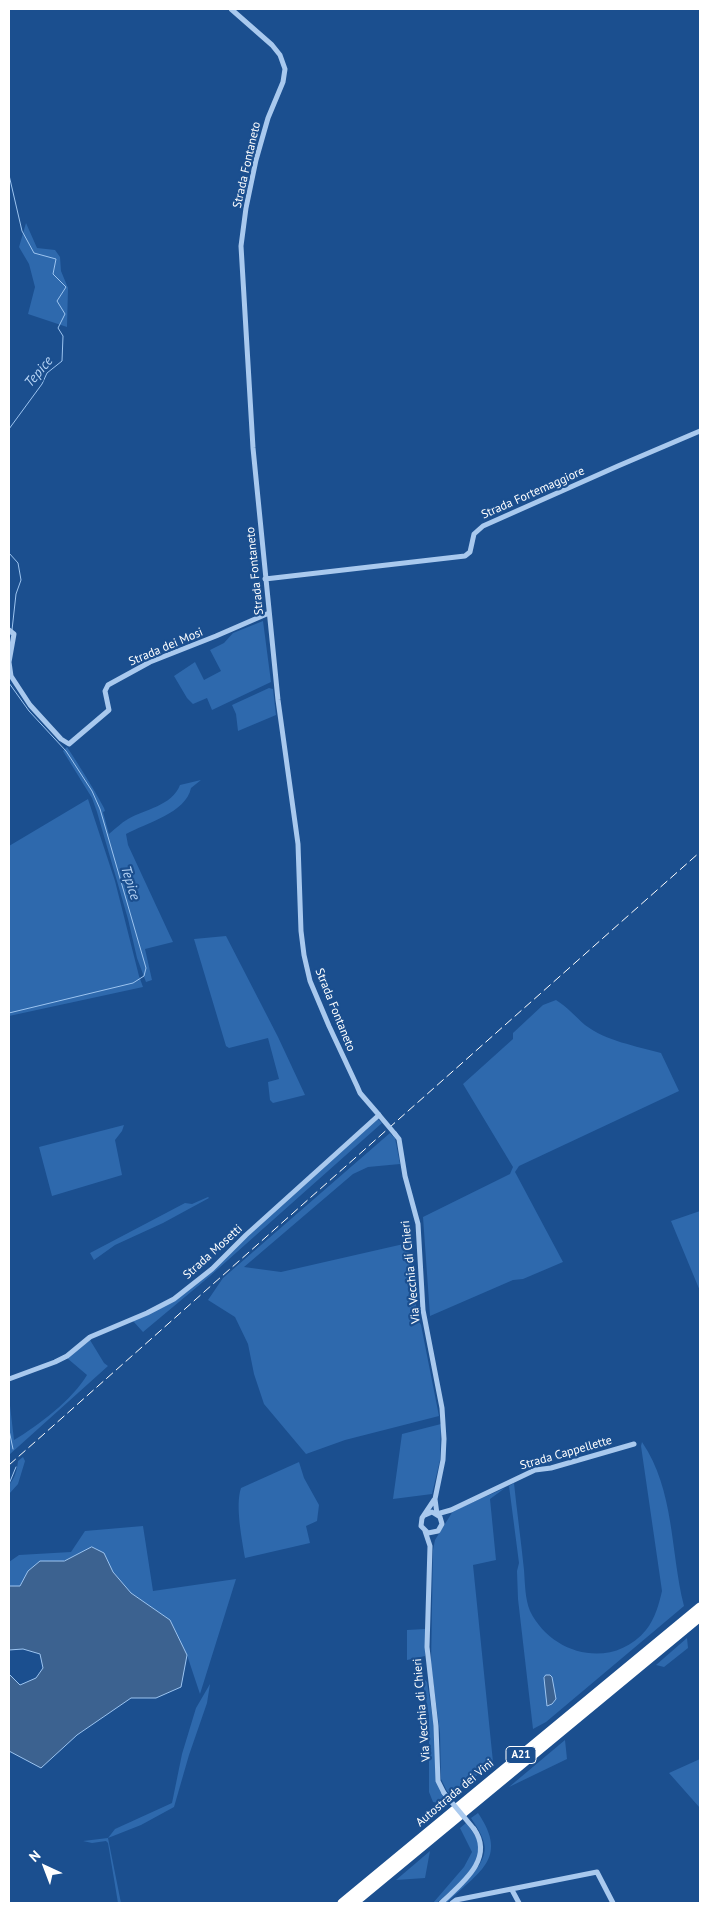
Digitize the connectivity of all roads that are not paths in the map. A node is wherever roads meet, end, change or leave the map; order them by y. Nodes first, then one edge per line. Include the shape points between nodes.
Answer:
1 (231, 9) edge
2 (700, 431) edge
3 (265, 579) junction
4 (269, 613) junction
5 (9, 630) edge
6 (379, 1115) junction
7 (395, 1134) joint
8 (9, 1379) edge
9 (634, 1444) dead end
10 (435, 1499) junction
11 (451, 1510) junction
12 (437, 1514) junction
13 (425, 1515) junction
14 (442, 1520) junction
15 (425, 1531) junction
16 (438, 1531) junction
17 (430, 1546) junction
18 (700, 1607) edge
19 (700, 1617) edge
20 (512, 1890) junction
21 (342, 1903) edge
22 (354, 1903) edge
23 (441, 1903) edge
24 (452, 1903) edge
25 (519, 1903) edge
26 (613, 1903) edge

1 - 3 street, Strada Fontaneto via 272,45 285,69 256,160 241,246 253,448
2 - 3 street, Strada Fortemaggiore via 483,526 474,534 470,552 465,556
3 - 4 street, Strada Fontaneto
4 - 5 street, Strada dei Mosi via 150,662 108,685 105,691 109,710 69,744 30,705 11,676 9,662 14,634
4 - 6 street, Strada Fontaneto via 298,844 304,955 310,981 328,1026 360,1094
6 - 7 street, Strada Fontaneto, bridge
6 - 8 street, Strada Mosetti via 212,1269 174,1299 147,1314 90,1337 55,1362
7 - 10 street, Via Vecchia di Chieri via 399,1139 418,1224 424,1310 442,1408 443,1460
9 - 11 street, Strada Cappellette via 535,1470
10 - 12 street, Via Vecchia di Chieri
10 - 13 street, Via Vecchia di Chieri
11 - 12 street, Strada Cappellette
11 - 14 street, Strada Cappellette
12 - 13 street
12 - 14 street
13 - 15 street via 421,1522
14 - 16 street
15 - 16 street
15 - 17 street, Via Vecchia di Chieri
16 - 17 street, Via Vecchia di Chieri
17 - 23 street, Via Vecchia di Chieri, bridge via 428,1665 436,1726 438,1781 474,1829 481,1850 478,1864
18 - 21 highway, Autostrada dei Vini / A21
19 - 22 highway, Autostrada dei Vini
20 - 24 street
20 - 25 street
20 - 26 street via 597,1872

